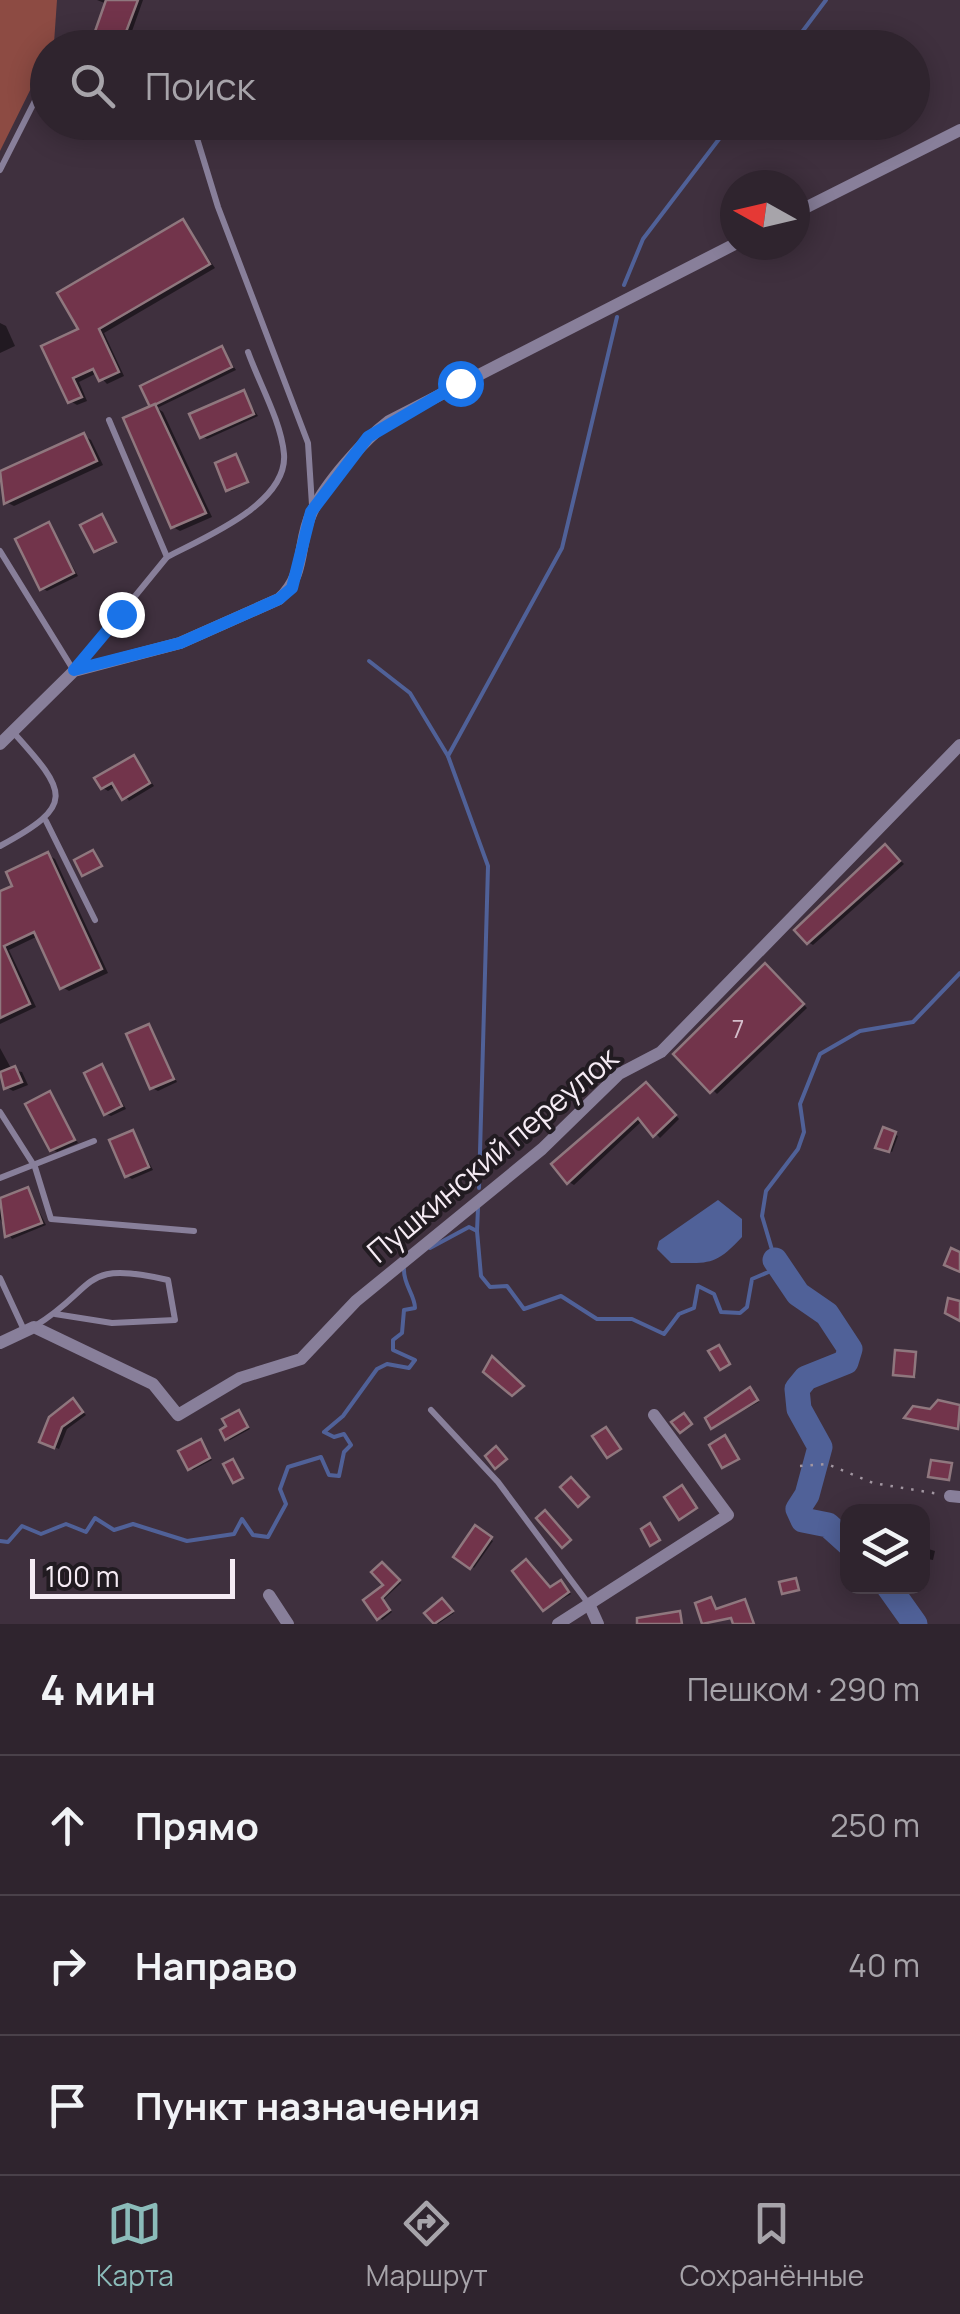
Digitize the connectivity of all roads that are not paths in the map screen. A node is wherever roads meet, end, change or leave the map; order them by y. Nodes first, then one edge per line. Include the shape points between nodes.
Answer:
1 (30, 111) edge
2 (960, 130) edge
3 (198, 140) edge
4 (0, 170) edge
5 (810, 205) edge
6 (720, 252) edge
7 (248, 352) dead end
8 (109, 420) dead end
9 (311, 512) junction
10 (0, 551) edge
11 (167, 557) junction
12 (74, 670) junction
13 (12, 731) junction
14 (0, 744) edge
15 (960, 745) edge
16 (46, 821) junction
17 (0, 846) edge
18 (95, 920) dead end
19 (0, 1112) edge
20 (94, 1141) dead end
21 (35, 1168) junction
22 (0, 1178) edge
23 (194, 1230) dead end
24 (0, 1278) edge
25 (55, 1314) junction
26 (29, 1329) junction
27 (0, 1342) edge
28 (431, 1410) dead end
29 (654, 1415) dead end
30 (269, 1595) dead end
31 (589, 1604) junction
32 (288, 1624) edge
33 (558, 1624) edge
34 (598, 1624) edge

1 - 4 lane
2 - 5 street
3 - 9 lane via 308,444
6 - 9 street via 390,421 368,437
7 - 11 lane via 281,440 280,475 236,521
8 - 11 lane
9 - 12 street via 292,588 279,599 180,643
10 - 12 lane
11 - 12 lane
12 - 13 street
13 - 14 street
13 - 16 lane via 54,785 55,806
15 - 26 street, Пушкинский переулок via 661,1052 619,1074 542,1149 356,1301 302,1359 240,1378 178,1415 153,1384
16 - 17 lane
16 - 18 lane
19 - 21 lane
20 - 21 lane
21 - 22 lane
21 - 23 lane via 51,1219
24 - 26 lane
25 - 25 lane via 92,1276 131,1272 168,1280 176,1320 112,1323
25 - 26 lane
26 - 27 street
28 - 31 lane via 498,1482
29 - 31 street via 728,1515
30 - 32 street
31 - 33 street
31 - 34 street

